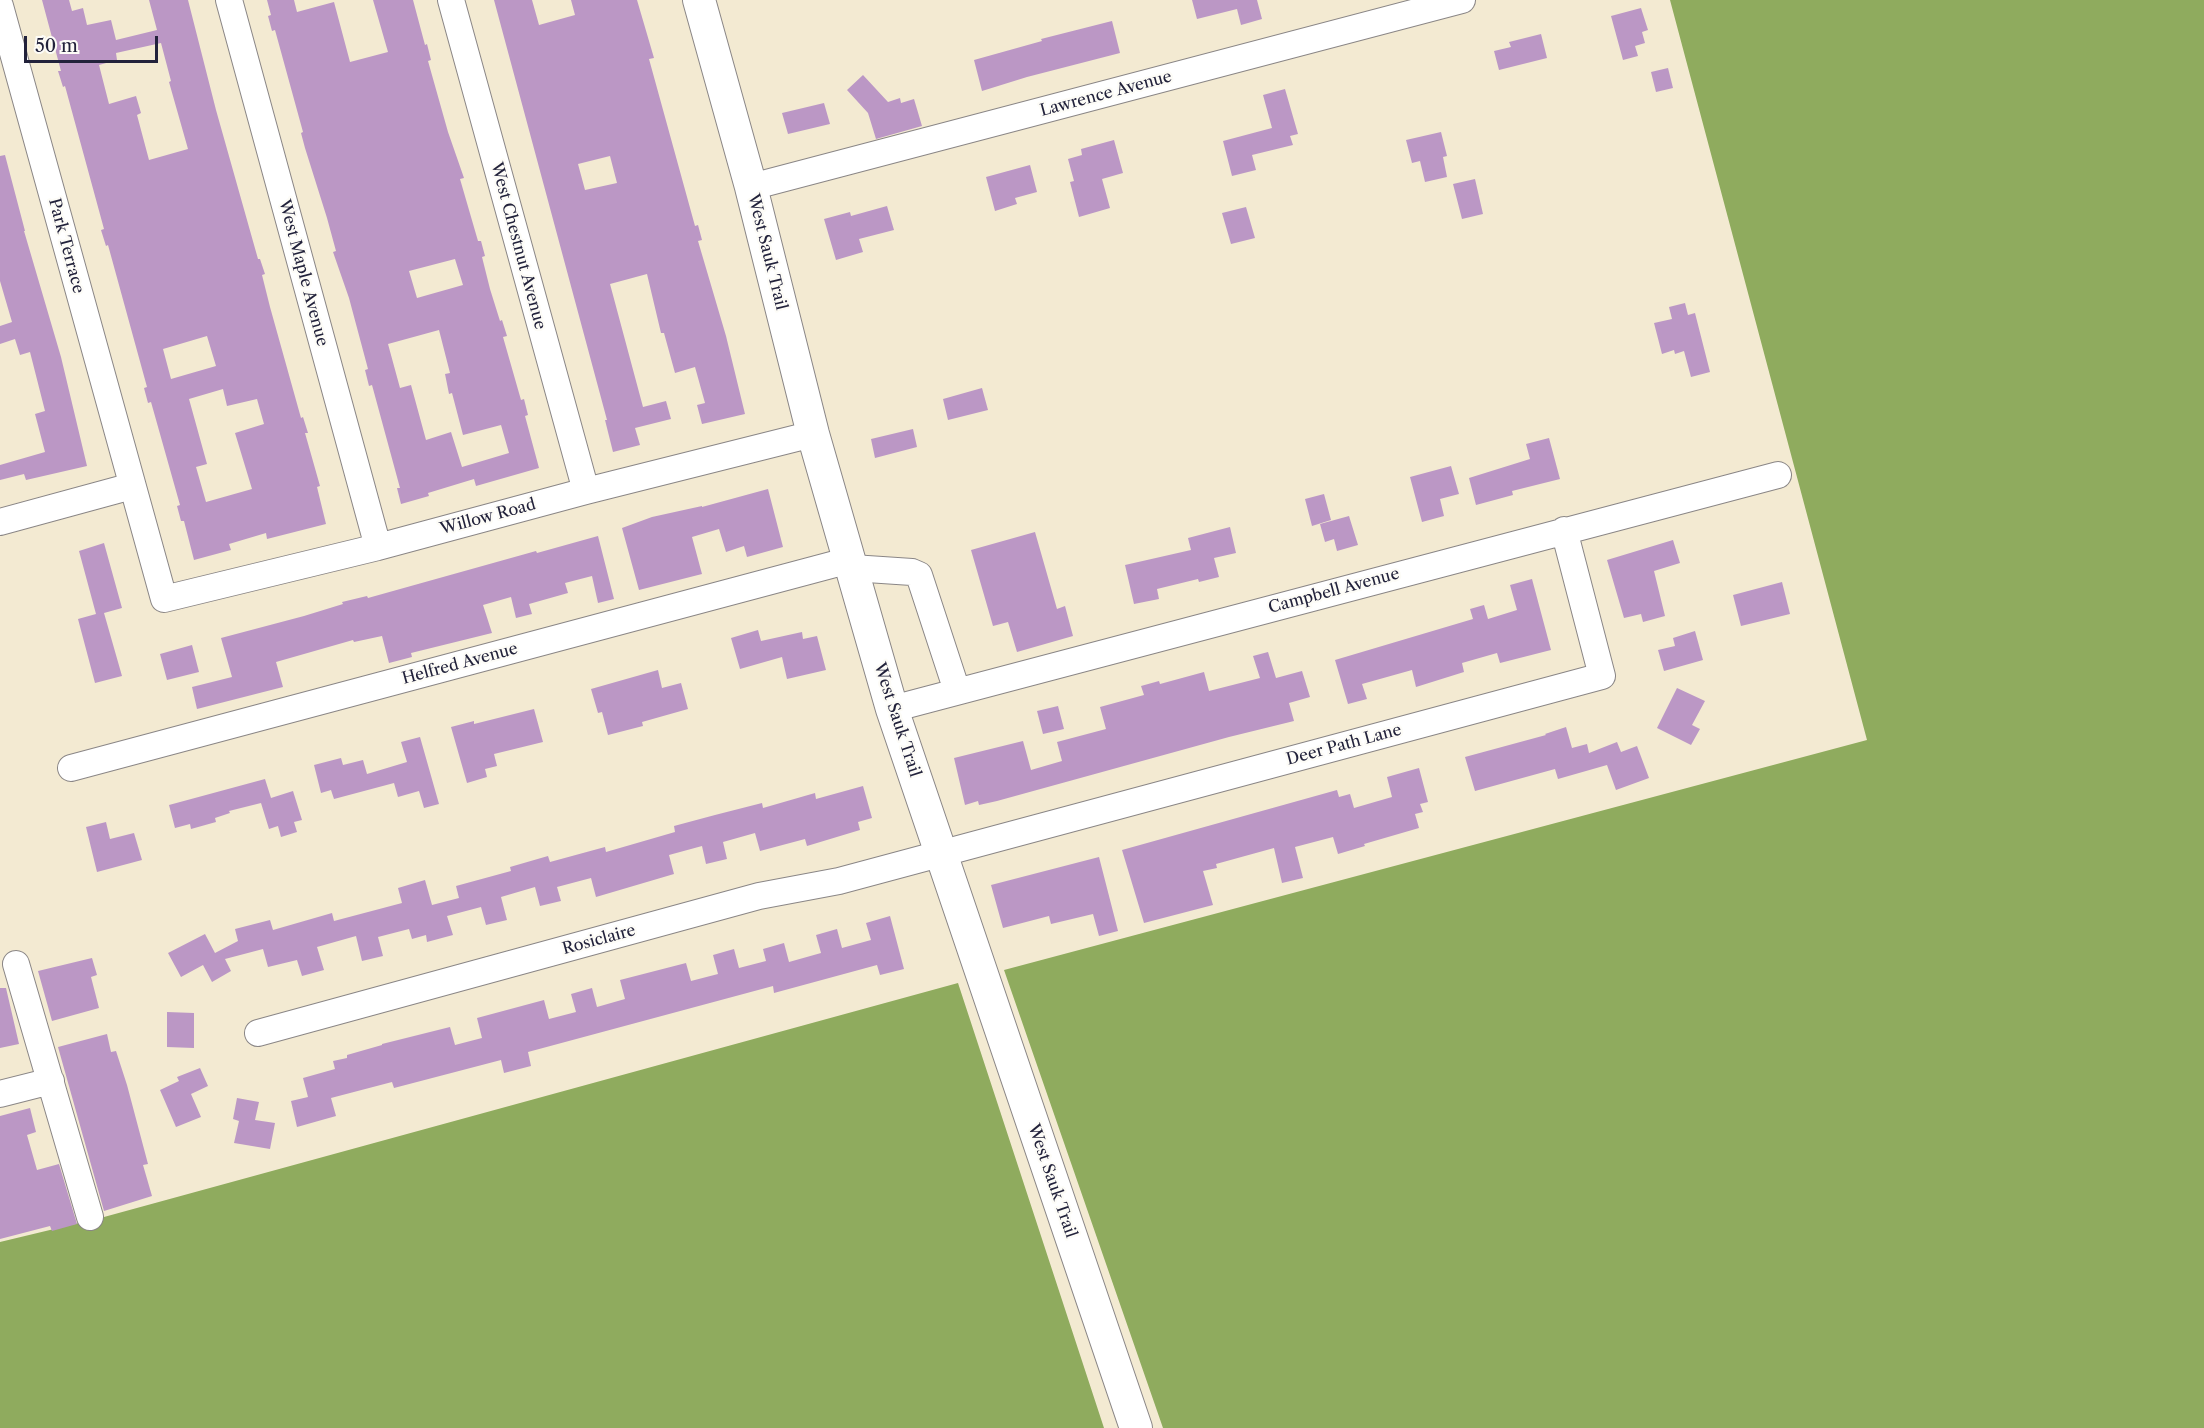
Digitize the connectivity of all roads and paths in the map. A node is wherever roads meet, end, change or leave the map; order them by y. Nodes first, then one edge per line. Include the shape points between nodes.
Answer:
1 (229, 0) edge
2 (451, 0) edge
3 (699, 0) edge
4 (1462, 0) edge
5 (0, 6) edge
6 (751, 187) junction
7 (813, 434) junction
8 (1778, 475) dead end
9 (132, 486) junction
10 (586, 491) junction
11 (0, 522) edge
12 (1564, 530) junction
13 (378, 547) junction
14 (851, 564) junction
15 (164, 599) joint
16 (957, 691) junction
17 (892, 709) junction
18 (71, 768) dead end
19 (942, 854) junction
20 (16, 964) dead end
21 (258, 1033) dead end
22 (51, 1081) junction
23 (0, 1094) edge
24 (90, 1217) dead end
25 (1136, 1428) edge

1 - 13 street, West Maple Avenue
2 - 10 street, West Chestnut Avenue
3 - 6 main road, West Sauk Trail
4 - 6 street, Lawrence Avenue
5 - 9 street, Park Terrace
6 - 7 main road, West Sauk Trail
7 - 10 street, Willow Road
7 - 14 main road, West Sauk Trail
8 - 12 street, Campbell Avenue
9 - 11 street
9 - 15 street, Park Terrace
10 - 13 street, Willow Road
12 - 16 street, Campbell Avenue
12 - 19 street, Deer Path Lane via 1602,676
13 - 15 street, Willow Road
14 - 16 street, Helfred Avenue via 920,575
14 - 17 main road, West Sauk Trail
14 - 18 street, Helfred Avenue
16 - 17 street, Campbell Avenue
17 - 19 main road, West Sauk Trail
19 - 21 street, Rosiclaire via 839,881 759,896
19 - 25 main road, West Sauk Trail
20 - 22 street
22 - 23 street
22 - 24 street

